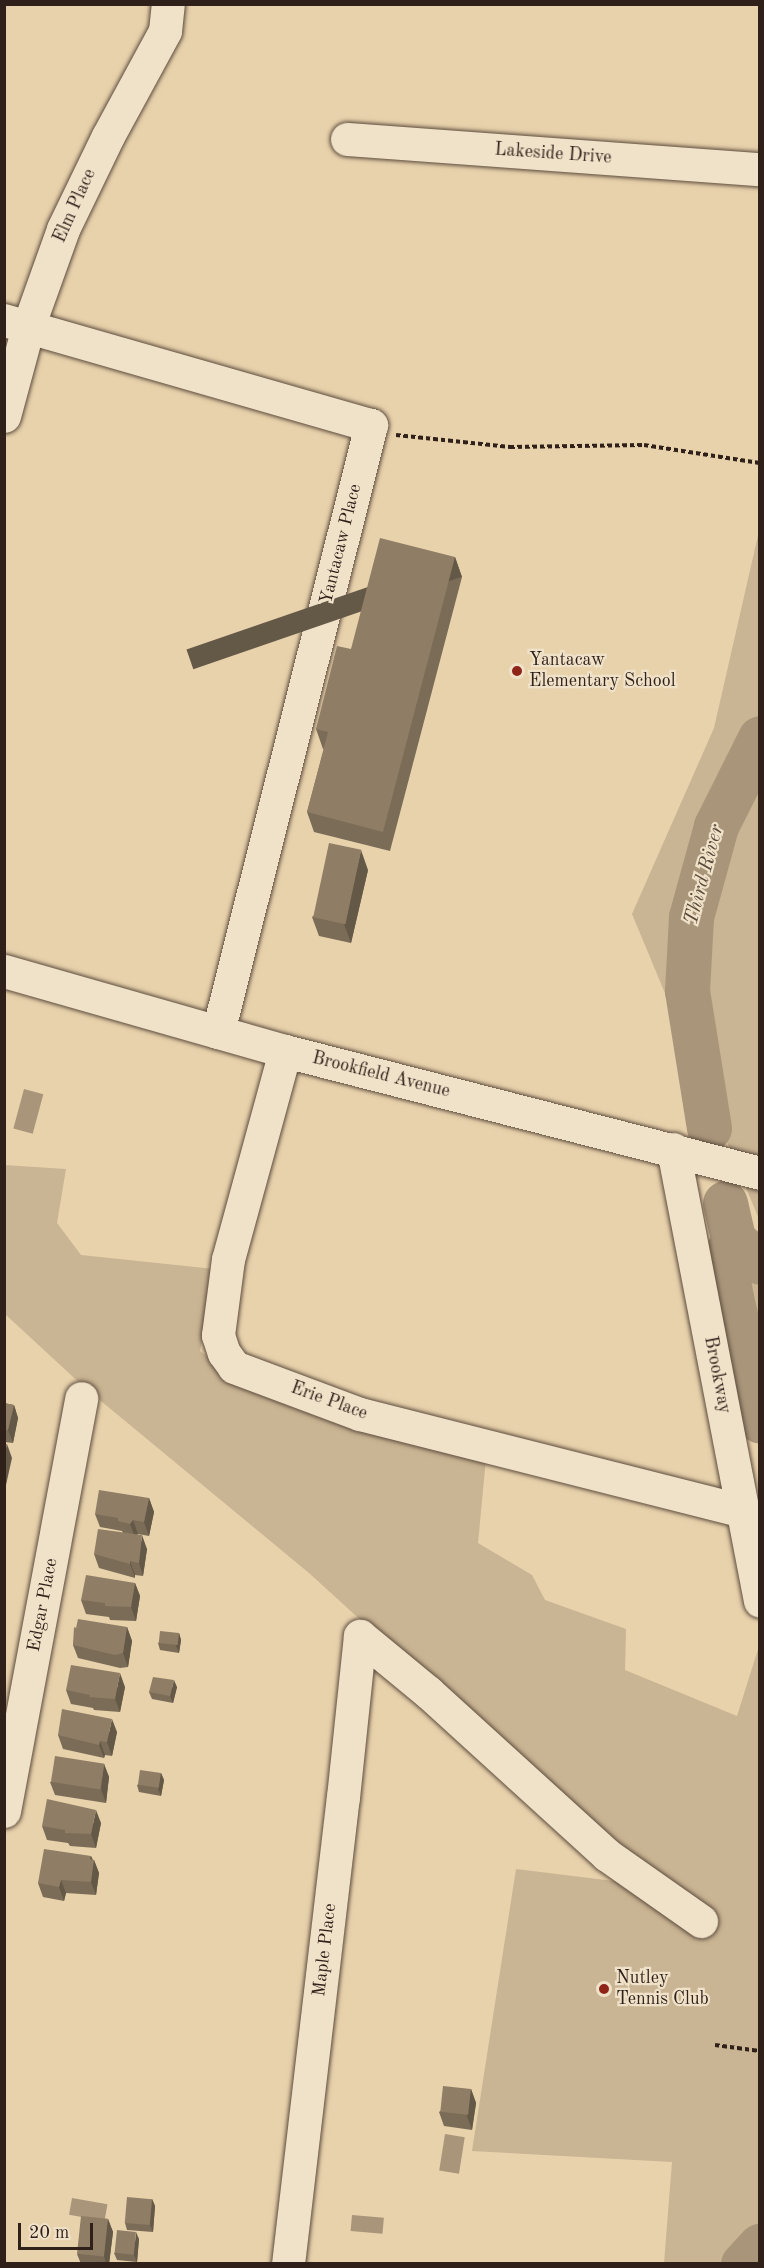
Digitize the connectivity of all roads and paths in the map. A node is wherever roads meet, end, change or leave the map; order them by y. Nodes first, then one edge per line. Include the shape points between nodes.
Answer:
1 (168, 4) edge
2 (347, 139) dead end
3 (759, 169) edge
4 (16, 323) edge
5 (4, 416) edge
6 (369, 431) junction
7 (759, 463) edge
8 (4, 971) edge
9 (218, 1032) junction
10 (285, 1051) junction
11 (673, 1149) junction
12 (759, 1173) edge
13 (81, 1398) dead end
14 (743, 1511) junction
15 (759, 1600) edge
16 (4, 1811) edge
17 (701, 1921) dead end
18 (715, 2045) dead end
19 (759, 2052) edge
20 (288, 2264) edge

1 - 4 street, Elm Place via 165,31 108,136
2 - 3 street, Lakeside Drive
4 - 5 street, Elm Place
4 - 6 street via 371,425
6 - 7 path via 510,447 644,445
6 - 9 street, Yantacaw Place
8 - 9 street, Brookfield Avenue
9 - 10 street, Brookfield Avenue
10 - 11 street, Brookfield Avenue
10 - 14 street, Erie Place via 228,1259 218,1335 234,1367 360,1414
11 - 12 street, Brookfield Avenue
11 - 14 street, Brookway
13 - 16 street, Edgar Place
14 - 15 street, Brookway
17 - 20 street, Maple Place via 607,1855 428,1692 360,1636
18 - 19 path

